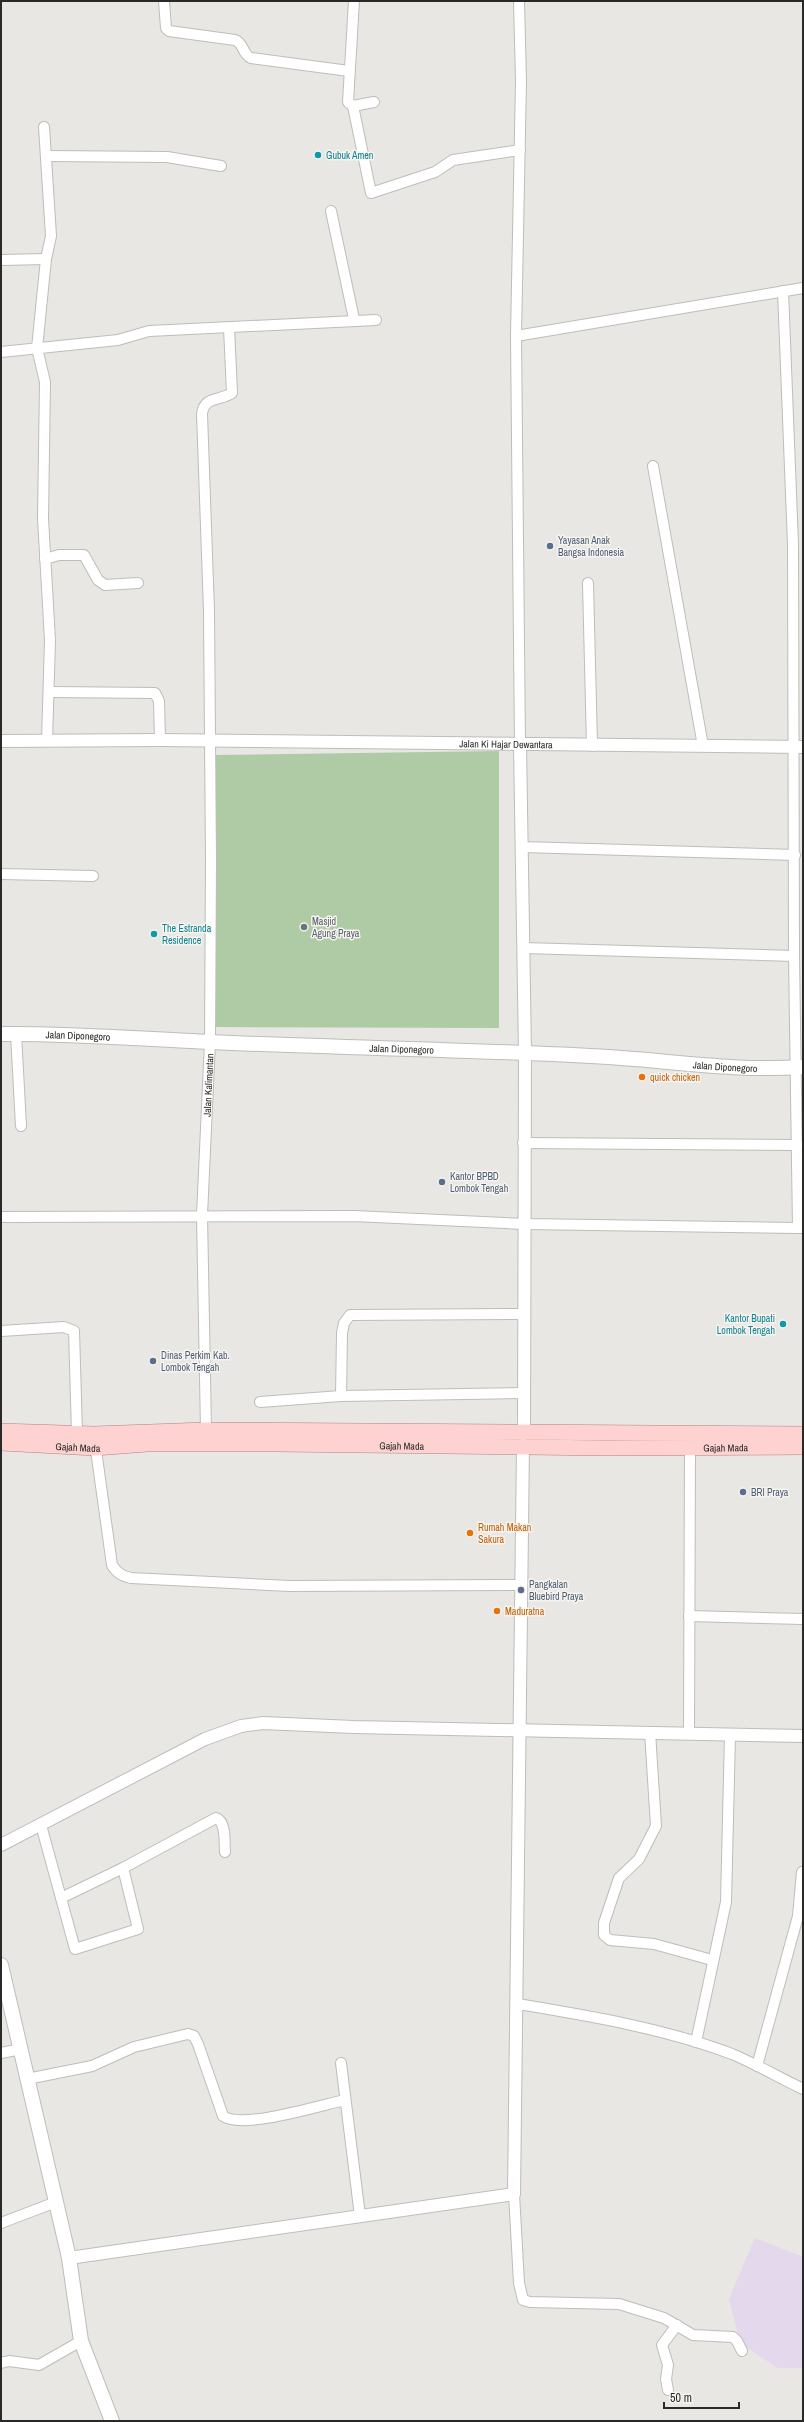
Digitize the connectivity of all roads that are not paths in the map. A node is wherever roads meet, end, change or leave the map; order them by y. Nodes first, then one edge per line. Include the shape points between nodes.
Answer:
1 (164, 1) edge
2 (354, 1) edge
3 (519, 1) edge
4 (349, 71) junction
5 (374, 102) dead end
6 (353, 106) junction
7 (44, 127) dead end
8 (520, 150) junction
9 (46, 156) junction
10 (221, 166) dead end
11 (331, 211) dead end
12 (46, 259) junction
13 (1, 260) edge
14 (803, 288) edge
15 (783, 291) junction
16 (354, 319) junction
17 (376, 320) dead end
18 (229, 328) junction
19 (516, 336) junction
20 (37, 348) junction
21 (1, 352) edge
22 (653, 466) dead end
23 (45, 559) junction
24 (138, 583) dead end
25 (588, 583) dead end
26 (50, 692) junction
27 (160, 740) junction
28 (1, 741) edge
29 (47, 741) junction
30 (210, 741) junction
31 (520, 745) junction
32 (592, 746) junction
33 (703, 746) junction
34 (798, 747) edge
35 (522, 847) junction
36 (795, 855) junction
37 (1, 874) edge
38 (93, 876) dead end
39 (524, 948) junction
40 (794, 956) junction
41 (1, 1034) edge
42 (16, 1034) junction
43 (210, 1042) junction
44 (525, 1053) junction
45 (800, 1067) edge
46 (21, 1126) dead end
47 (523, 1144) junction
48 (798, 1145) junction
49 (202, 1215) junction
50 (1, 1217) edge
51 (524, 1224) junction
52 (801, 1228) edge
53 (524, 1314) junction
54 (1, 1331) edge
55 (524, 1393) junction
56 (341, 1396) junction
57 (260, 1402) dead end
58 (206, 1430) junction
59 (1, 1431) edge
60 (77, 1433) junction
61 (327, 1438) junction
62 (524, 1439) junction
63 (799, 1440) edge
64 (94, 1441) junction
65 (1, 1443) edge
66 (690, 1448) junction
67 (521, 1585) junction
68 (689, 1616) junction
69 (803, 1619) edge
70 (520, 1729) junction
71 (650, 1732) junction
72 (689, 1732) junction
73 (730, 1734) junction
74 (803, 1736) edge
75 (41, 1825) junction
76 (1, 1845) edge
77 (225, 1852) dead end
78 (123, 1868) junction
79 (802, 1872) edge
80 (61, 1898) junction
81 (712, 1960) junction
82 (1, 1965) edge
83 (518, 2004) junction
84 (696, 2042) junction
85 (20, 2050) junction
86 (1, 2053) edge
87 (341, 2063) dead end
88 (757, 2066) junction
89 (27, 2079) junction
90 (803, 2090) edge
91 (345, 2100) junction
92 (514, 2194) junction
93 (56, 2202) junction
94 (360, 2216) junction
95 (1, 2223) edge
96 (69, 2258) junction
97 (677, 2325) junction
98 (80, 2341) junction
99 (742, 2351) dead end
100 (1, 2363) edge
101 (668, 2390) dead end
102 (112, 2421) edge

1 - 4 street via 166,28 169,31 235,40 240,42 245,53 251,58
2 - 4 street
3 - 8 street
4 - 6 street via 347,98
5 - 6 street
6 - 8 street via 371,193 435,172 453,160
7 - 9 street
8 - 19 street
9 - 10 street via 167,157
9 - 12 street via 51,220
11 - 16 street
12 - 13 street
12 - 20 street
14 - 15 street
15 - 19 street
15 - 34 street
16 - 17 street
16 - 18 street
18 - 20 street via 144,332 118,340
18 - 30 street, Jalan Kalimantan via 232,393 208,402 204,405 202,414 209,611
19 - 31 street
20 - 21 street
20 - 23 street via 45,382
22 - 33 street
23 - 24 street via 59,555 84,555 98,580 105,585
23 - 26 street via 50,620
25 - 32 street
26 - 27 street via 155,693 159,701
26 - 29 street
27 - 29 street, Jalan Ki Hajar Dewantara
27 - 30 street, Jalan Ki Hajar Dewantara
28 - 29 street, Jalan Ki Hajar Dewantara
30 - 31 street, Jalan Ki Hajar Dewantara
30 - 43 street, Jalan Kalimantan
31 - 32 street, Jalan Ki Hajar Dewantara
31 - 35 street
32 - 33 street, Jalan Ki Hajar Dewantara
33 - 34 street, Jalan Ki Hajar Dewantara
34 - 36 street
35 - 36 street
35 - 39 street
36 - 40 street
37 - 38 street
39 - 40 street
39 - 44 street
40 - 45 street
41 - 42 main road, Jalan Diponegoro
42 - 43 main road, Jalan Diponegoro via 100,1035
42 - 46 street
43 - 44 main road, Jalan Diponegoro
43 - 49 street, Jalan Kalimantan
44 - 45 main road, Jalan Diponegoro via 760,1068
44 - 47 street
45 - 48 street
47 - 48 street
47 - 51 street
48 - 52 street
49 - 50 street
49 - 51 street via 354,1216
49 - 58 street, Jalan Kalimantan
51 - 52 street
51 - 53 street
53 - 55 street
53 - 56 street via 350,1315 344,1323 342,1333
54 - 60 street via 64,1327 74,1331
55 - 56 street
55 - 62 street
56 - 57 street
58 - 61 main road, Gajah Mada
58 - 64 main road, Gajah Mada
59 - 60 main road, Gajah Mada
60 - 64 main road, Gajah Mada
61 - 62 main road, Gajah Mada
61 - 64 main road, Gajah Mada via 147,1444
62 - 63 main road, Gajah Mada
62 - 66 main road, Gajah Mada
62 - 67 street
63 - 66 main road, Gajah Mada
64 - 65 main road, Gajah Mada
64 - 67 street via 112,1565 123,1576 138,1579 289,1586
66 - 68 street
67 - 70 street
68 - 69 street
68 - 72 street
70 - 71 street
70 - 75 street via 353,1728 263,1723 241,1726 205,1739
70 - 83 street
71 - 72 street
71 - 81 street via 656,1826 639,1858 623,1871 619,1878 604,1923 604,1936 607,1939 654,1944
72 - 73 street
73 - 74 street
73 - 81 street via 726,1902
75 - 76 street
75 - 80 street
77 - 78 street via 223,1828 216,1818
78 - 80 street
78 - 80 street via 138,1930 75,1949
79 - 88 street via 798,1916
81 - 84 street
82 - 85 main road
83 - 84 street via 644,2028
83 - 92 street
84 - 88 street
85 - 86 street
85 - 89 main road
87 - 91 street
88 - 90 street
89 - 91 street via 86,2068 134,2047 188,2034 194,2036 198,2044 223,2116 227,2119 255,2121
89 - 93 main road
91 - 94 street
92 - 94 street
92 - 97 street via 519,2283 523,2300 619,2304 645,2310
93 - 95 street
93 - 96 main road
94 - 96 street
96 - 98 main road
97 - 99 street via 700,2337 733,2337
97 - 101 street via 662,2345 668,2365
98 - 100 street via 39,2365 9,2361
98 - 102 main road

